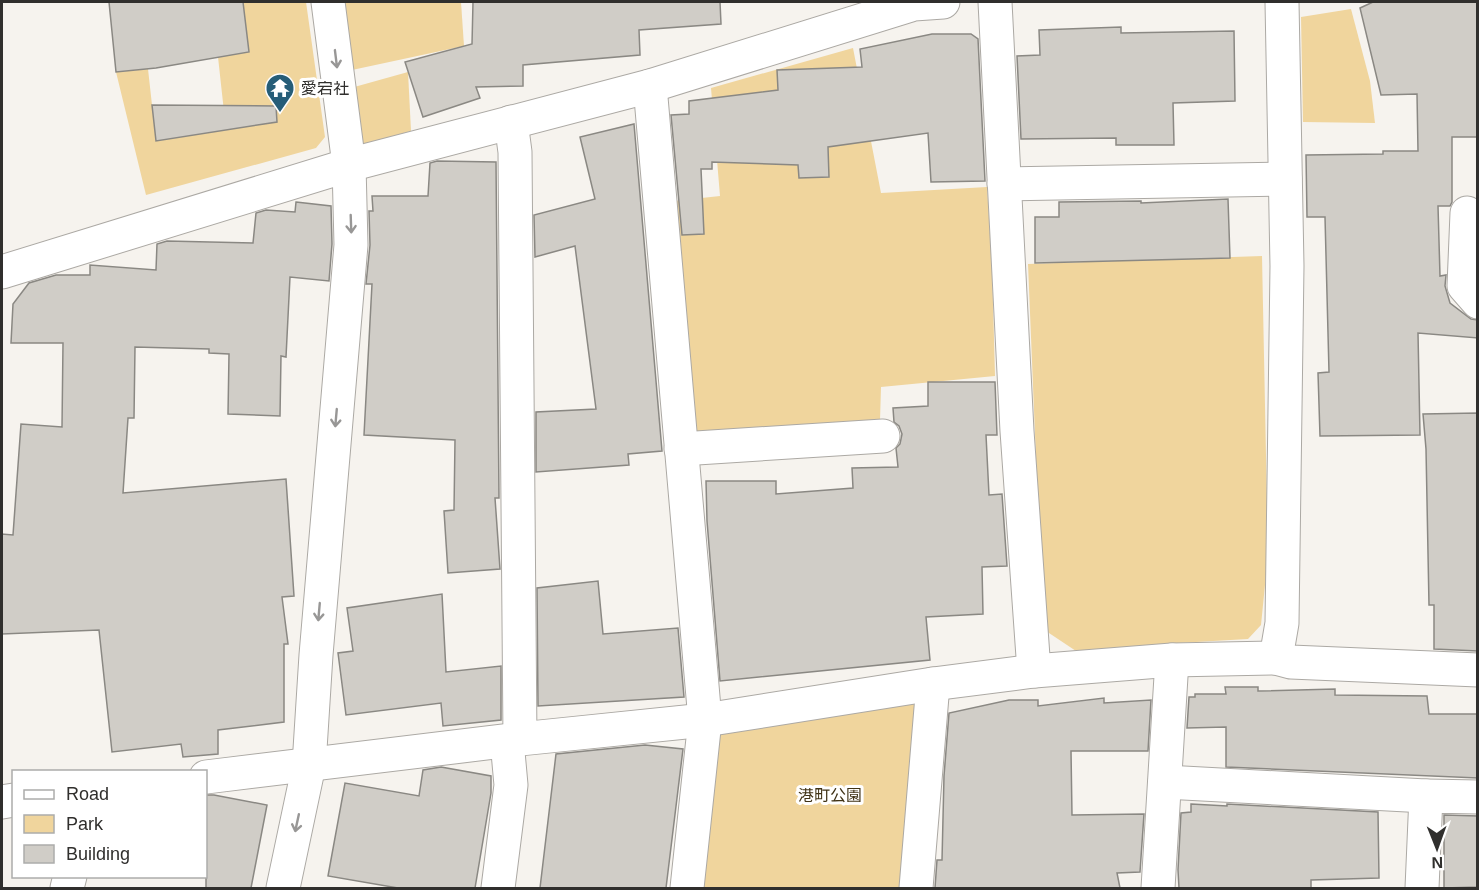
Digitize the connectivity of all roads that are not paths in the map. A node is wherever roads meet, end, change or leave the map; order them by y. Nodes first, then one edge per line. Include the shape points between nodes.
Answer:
1 (328, 2) edge
2 (924, 2) edge
3 (995, 2) edge
4 (1282, 2) edge
5 (650, 86) junction
6 (511, 122) junction
7 (349, 165) junction
8 (1285, 179) junction
9 (1004, 184) junction
10 (1467, 213) dead end
11 (2, 272) edge
12 (1478, 302) edge
13 (883, 436) dead end
14 (681, 449) junction
15 (1276, 658) junction
16 (1172, 660) junction
17 (1478, 670) edge
18 (1034, 671) junction
19 (933, 684) junction
20 (705, 720) junction
21 (513, 740) junction
22 (309, 765) junction
23 (207, 777) edge
24 (1165, 782) junction
25 (1426, 796) junction
26 (1478, 797) edge
27 (283, 888) edge
28 (498, 888) edge
29 (687, 888) edge
30 (916, 888) edge
31 (1158, 888) edge
32 (1422, 888) edge

1 -> 7 street
2 - 5 street
3 - 9 street
4 - 8 street
5 - 6 street
5 - 14 street
6 - 7 street
6 - 21 street via 515,152
7 - 11 street
7 -> 22 street via 351,245
8 - 9 street
8 - 15 street via 1282,623
9 - 18 street
10 - 12 street via 1464,286
13 - 14 street
14 - 20 street
15 - 16 street
15 - 17 street via 1291,662
16 - 18 street
16 - 24 street
18 - 19 street
19 - 20 street
19 - 30 street
20 - 21 street
20 - 29 street
21 - 22 street
21 - 28 street via 512,784
22 - 23 street
22 -> 27 street
24 - 25 street
24 - 31 street
25 - 26 street
25 - 32 street

